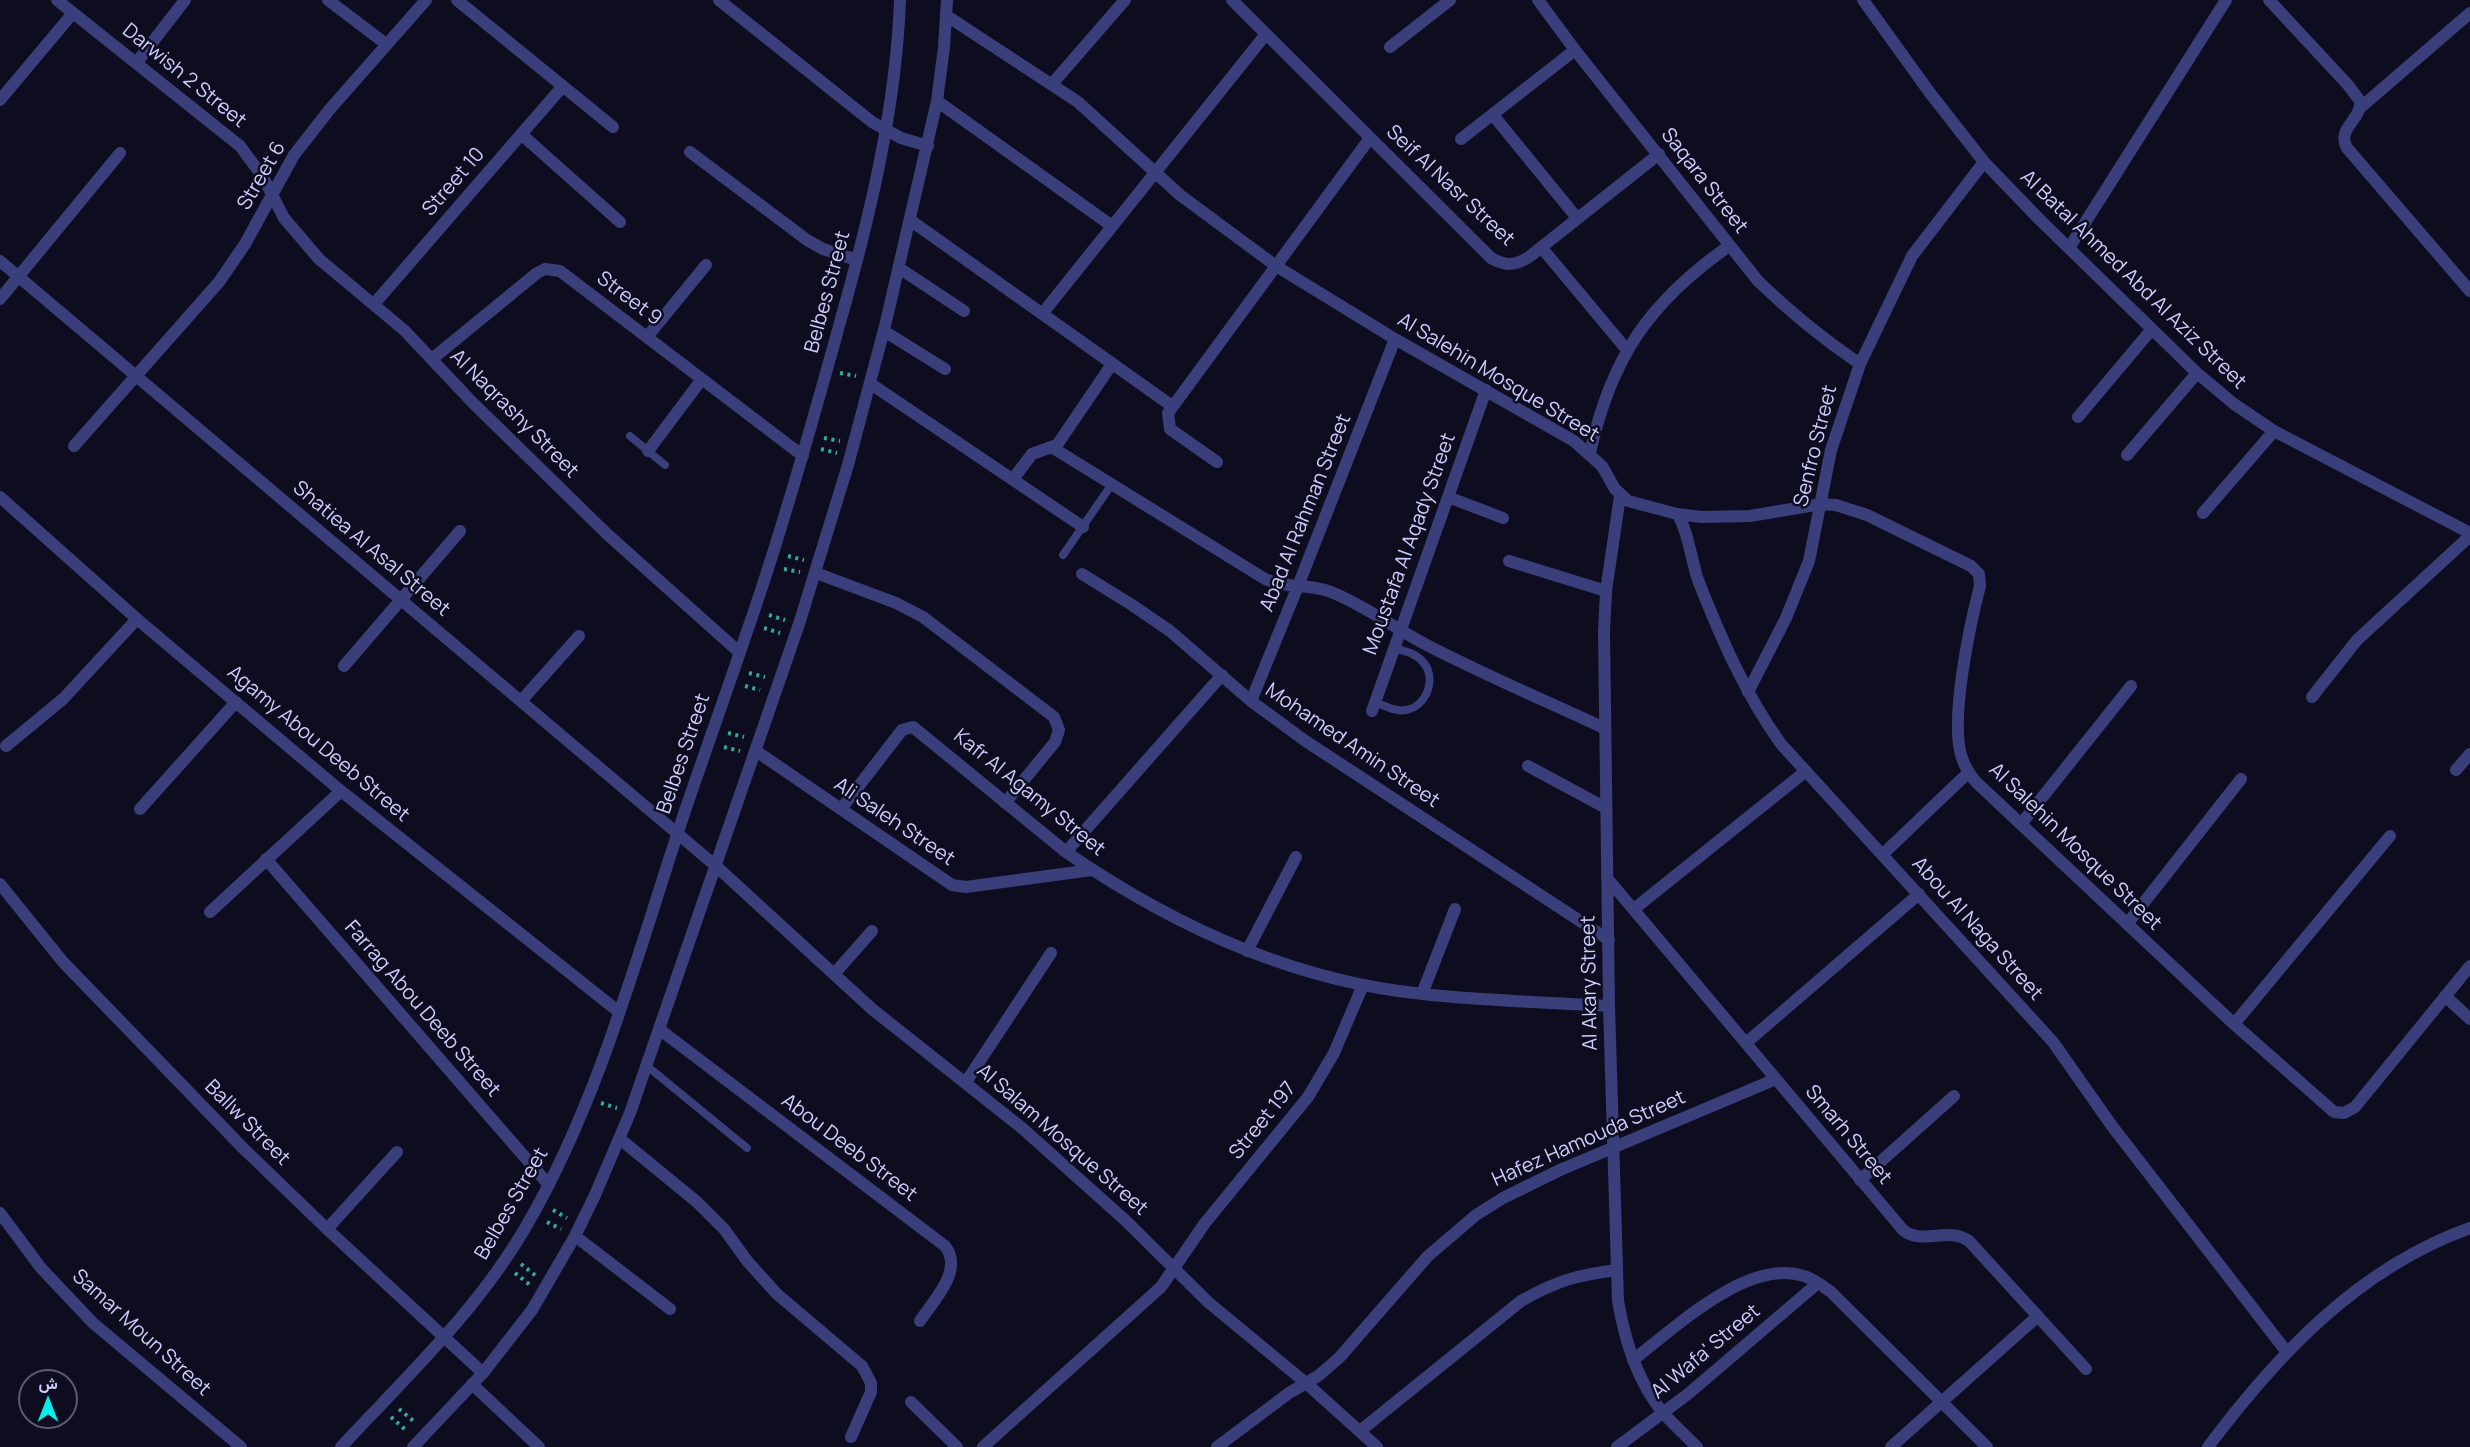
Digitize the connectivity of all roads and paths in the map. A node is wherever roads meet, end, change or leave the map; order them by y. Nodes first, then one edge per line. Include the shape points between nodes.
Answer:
1 (57, 0) edge
2 (185, 0) edge
3 (328, 0) edge
4 (426, 0) edge
5 (456, 0) edge
6 (718, 0) edge
7 (900, 0) edge
8 (947, 0) edge
9 (1125, 0) edge
10 (1232, 0) edge
11 (1450, 0) edge
12 (1538, 0) edge
13 (1863, 0) edge
14 (2226, 0) edge
15 (2269, 0) edge
16 (73, 13) junction
17 (2470, 13) edge
18 (947, 16) junction
19 (1266, 34) junction
20 (386, 44) junction
21 (1390, 47) dead end
22 (1575, 50) junction
23 (137, 62) junction
24 (1052, 84) junction
25 (563, 86) junction
26 (0, 100) edge
27 (937, 101) junction
28 (2360, 108) junction
29 (1493, 115) junction
30 (613, 127) dead end
31 (886, 131) junction
32 (521, 134) junction
33 (1370, 138) junction
34 (1461, 139) dead end
35 (928, 146) junction
36 (690, 152) dead end
37 (120, 153) dead end
38 (1659, 154) junction
39 (1984, 162) junction
40 (1155, 172) junction
41 (271, 194) junction
42 (1577, 218) junction
43 (910, 220) junction
44 (620, 222) dead end
45 (1112, 226) junction
46 (1729, 246) junction
47 (1541, 247) junction
48 (2069, 248) junction
49 (0, 261) edge
50 (857, 261) junction
51 (706, 265) dead end
52 (1276, 266) junction
53 (899, 268) junction
54 (19, 277) junction
55 (2470, 291) edge
56 (0, 299) edge
57 (374, 304) junction
58 (964, 311) dead end
59 (1042, 314) junction
60 (2152, 329) junction
61 (884, 331) junction
62 (647, 337) junction
63 (1395, 339) junction
64 (1627, 350) junction
65 (432, 359) junction
66 (1112, 364) junction
67 (1860, 364) junction
68 (945, 369) dead end
69 (827, 370) junction
70 (2197, 374) junction
71 (137, 376) junction
72 (702, 379) junction
73 (871, 382) junction
74 (1486, 390) junction
75 (1172, 406) junction
76 (2078, 417) dead end
77 (2274, 431) junction
78 (630, 436) dead end
79 (74, 446) dead end
80 (806, 446) junction
81 (1053, 448) junction
82 (853, 449) junction
83 (648, 451) junction
84 (1590, 453) junction
85 (2127, 455) dead end
86 (1217, 462) dead end
87 (665, 465) dead end
88 (1013, 479) junction
89 (1112, 484) junction
90 (1620, 496) junction
91 (0, 497) edge
92 (1448, 497) junction
93 (1821, 504) junction
94 (2203, 513) dead end
95 (1677, 514) junction
96 (1503, 518) dead end
97 (1083, 527) junction
98 (460, 531) dead end
99 (2470, 534) edge
100 (773, 552) junction
101 (1063, 555) dead end
102 (1509, 561) dead end
103 (769, 565) junction
104 (817, 571) junction
105 (1082, 574) dead end
106 (1298, 586) junction
107 (1606, 591) junction
108 (401, 600) junction
109 (753, 611) junction
110 (137, 619) junction
111 (749, 624) junction
112 (799, 624) junction
113 (1400, 630) junction
114 (579, 636) dead end
115 (795, 637) junction
116 (1394, 648) junction
117 (739, 652) junction
118 (344, 666) dead end
119 (734, 669) junction
120 (1222, 675) junction
121 (729, 681) junction
122 (780, 681) junction
123 (2131, 686) dead end
124 (1748, 692) junction
125 (776, 694) junction
126 (2312, 697) dead end
127 (521, 701) junction
128 (1251, 701) junction
129 (236, 702) junction
130 (1373, 706) joint
131 (1604, 728) junction
132 (713, 729) junction
133 (708, 744) junction
134 (6, 746) dead end
135 (757, 749) junction
136 (2470, 754) edge
137 (1528, 766) dead end
138 (2456, 770) dead end
139 (1806, 771) junction
140 (1969, 772) junction
141 (2241, 779) dead end
142 (341, 791) junction
143 (1005, 803) junction
144 (1606, 808) junction
145 (140, 809) dead end
146 (841, 809) junction
147 (2022, 824) junction
148 (677, 834) junction
149 (2390, 836) dead end
150 (1066, 852) junction
151 (1883, 854) junction
152 (1296, 856) dead end
153 (266, 859) junction
154 (717, 867) junction
155 (1092, 870) junction
156 (1607, 878) junction
157 (0, 884) edge
158 (1919, 894) junction
159 (1455, 909) dead end
160 (1634, 909) junction
161 (210, 912) dead end
162 (2127, 924) junction
163 (872, 931) dead end
164 (1609, 940) junction
165 (1247, 951) junction
166 (1051, 953) dead end
167 (2470, 966) edge
168 (834, 974) junction
169 (1363, 985) junction
170 (1422, 994) junction
171 (2445, 996) junction
172 (1609, 1006) junction
173 (619, 1012) junction
174 (2470, 1019) edge
175 (2234, 1024) junction
176 (659, 1029) junction
177 (1746, 1044) junction
178 (647, 1066) junction
179 (1776, 1079) junction
180 (966, 1082) junction
181 (1954, 1096) dead end
182 (586, 1098) junction
183 (630, 1113) junction
184 (620, 1139) junction
185 (747, 1148) dead end
186 (1612, 1148) junction
187 (397, 1152) dead end
188 (1860, 1180) junction
189 (549, 1185) junction
190 (539, 1203) junction
191 (0, 1213) edge
192 (533, 1214) junction
193 (2470, 1228) edge
194 (327, 1229) junction
195 (578, 1231) junction
196 (505, 1259) junction
197 (1174, 1270) junction
198 (1617, 1270) junction
199 (1818, 1283) junction
200 (544, 1290) junction
201 (670, 1309) dead end
202 (2038, 1316) junction
203 (920, 1321) dead end
204 (445, 1338) junction
205 (2286, 1351) junction
206 (1632, 1360) junction
207 (2086, 1369) dead end
208 (483, 1373) junction
209 (1306, 1383) junction
210 (472, 1384) junction
211 (911, 1402) dead end
212 (1941, 1402) junction
213 (383, 1403) junction
214 (1664, 1414) junction
215 (1360, 1431) junction
216 (851, 1437) dead end
217 (420, 1440) edge
218 (241, 1447) edge
219 (341, 1447) edge
220 (539, 1447) edge
221 (957, 1447) edge
222 (983, 1447) edge
223 (1217, 1447) edge
224 (1377, 1447) edge
225 (1617, 1447) edge
226 (1697, 1447) edge
227 (1892, 1447) edge
228 (1987, 1447) edge
229 (2208, 1447) edge

1 - 16 street, Darwish 2 Street
2 - 23 street
3 - 20 street
4 - 20 street, Street 6
5 - 25 street
6 - 31 street
7 - 31 street, Belbes Street via 894,86
8 - 18 street
9 - 24 street
10 - 19 street, Seif Al Nasr Street
11 - 21 street
12 - 22 street, Saqara Street
13 - 39 street, Al Batal Ahmed Abd Al Aziz Street
14 - 48 street
15 - 28 street via 2356,94
16 - 23 street, Darwish 2 Street
16 - 26 street
17 - 28 street
18 - 24 street, Al Salehin Mosque Street
18 - 27 street
19 - 33 street, Seif Al Nasr Street
19 - 40 street
20 - 41 street, Street 6 via 305,141
22 - 29 street
22 - 38 street, Saqara Street
23 - 41 street, Darwish 2 Street via 240,146
24 - 40 street, Al Salehin Mosque Street via 1102,122
25 - 30 street
25 - 32 street, Street 10
27 - 35 street
27 - 45 street
28 - 55 street via 2343,135 2347,147
29 - 34 street
29 - 42 street
31 - 35 street
31 - 50 street, Belbes Street
32 - 44 street
32 - 57 street, Street 10
33 - 47 street, Seif Al Nasr Street via 1491,258 1510,265 1520,263
33 - 52 street
35 - 43 street
36 - 50 street via 807,240
37 - 54 street
38 - 42 street, Seif Al Nasr Street
38 - 46 street, Saqara Street
39 - 48 street, Al Batal Ahmed Abd Al Aziz Street
39 - 67 street, Senfro Street via 1912,256
40 - 45 street
40 - 52 street, Al Salehin Mosque Street via 1210,219
41 - 57 street, Al Naqrashy Street via 313,253
41 - 71 street, Street 6 via 245,244 219,282
42 - 47 street, Seif Al Nasr Street
43 - 53 street
43 - 59 street
45 - 59 street
46 - 64 street via 1671,292
46 - 67 street, Saqara Street via 1790,311
47 - 64 street
48 - 60 street, Al Batal Ahmed Abd Al Aziz Street
49 - 54 street, Shatiea Al Asal Street
50 - 69 street, Belbes Street
51 - 62 street
52 - 63 street, Al Salehin Mosque Street
52 - 75 street
53 - 58 street
53 - 61 street
54 - 56 street
54 - 71 street, Shatiea Al Asal Street
57 - 65 street, Al Naqrashy Street
59 - 66 street
60 - 70 street, Al Batal Ahmed Abd Al Aziz Street
60 - 76 street
61 - 68 street
61 - 73 street
62 - 65 street, Street 9 via 560,271 545,268
62 - 72 street, Street 9
63 - 74 street, Al Salehin Mosque Street
63 - 106 street, Abad Al Rahman Street
64 - 84 street via 1610,383
65 - 117 street, Al Naqrashy Street via 607,534
66 - 75 street
66 - 81 street
67 - 93 street, Senfro Street via 1839,423
69 - 73 path
69 - 80 street, Belbes Street
70 - 77 street, Al Batal Ahmed Abd Al Aziz Street
70 - 85 street
71 - 79 street, Street 6
71 - 108 street, Shatiea Al Asal Street
72 - 80 street, Street 9
72 - 83 street
73 - 82 street
73 - 88 street
74 - 84 street, Al Salehin Mosque Street
74 - 92 street, Moustafa Al Aqady Street
75 - 86 street via 1168,413 1170,429
77 - 94 street
77 - 99 street, Al Batal Ahmed Abd Al Aziz Street
78 - 83 lane
80 - 82 path
80 - 82 path
80 - 100 street, Belbes Street
81 - 88 street via 1032,454
81 - 89 street
82 - 104 street
83 - 87 lane
84 - 90 street, Al Salehin Mosque Street
88 - 97 street
89 - 97 lane
89 - 106 street via 1265,579
90 - 95 street, Al Salehin Mosque Street via 1635,504
90 - 107 street, Al Akary Street
91 - 110 street, Agamy Abou Deeb Street
92 - 96 street
92 - 113 street, Moustafa Al Aqady Street
93 - 95 street, Al Salehin Mosque Street via 1750,516
93 - 124 street, Senfro Street via 1809,561 1798,590
93 - 140 street, Al Salehin Mosque Street via 1867,515 1971,566 1979,574 1959,723 1962,757
95 - 124 street, Abou Al Naga Street via 1706,599
97 - 101 lane
98 - 108 street
99 - 126 street via 2357,640
100 - 103 street, Belbes Street
100 - 104 path
102 - 107 street
103 - 104 path
103 - 109 street, Belbes Street
104 - 112 street
104 - 143 street via 923,616 1054,717 1059,729 1055,742
105 - 120 street, Mohamed Amin Street via 1151,618
106 - 113 street via 1330,591 1371,610
106 - 128 street, Abad Al Rahman Street
107 - 131 street, Al Akary Street
108 - 118 street
108 - 127 street, Shatiea Al Asal Street
109 - 111 street, Belbes Street
109 - 112 path
110 - 129 street, Agamy Abou Deeb Street
110 - 134 street via 63,699
111 - 115 path
111 - 117 street, Belbes Street
112 - 115 street
113 - 116 street, Moustafa Al Aqady Street
113 - 131 street
114 - 127 street
115 - 122 street
116 - 130 street, Moustafa Al Aqady Street
116 - 130 lane via 1416,655 1423,662 1430,681 1428,691 1423,700 1406,710
117 - 119 street, Belbes Street
119 - 121 street, Belbes Street
119 - 122 path
120 - 128 street, Mohamed Amin Street
120 - 150 street
121 - 125 path
121 - 132 street, Belbes Street
122 - 125 street
123 - 147 street
124 - 139 street, Abou Al Naga Street via 1781,744
125 - 135 street
127 - 148 street, Shatiea Al Asal Street
128 - 164 street, Mohamed Amin Street
129 - 142 street, Agamy Abou Deeb Street
129 - 145 street
131 - 144 street, Al Akary Street
132 - 133 street, Belbes Street
132 - 135 path
133 - 135 path
133 - 148 street, Belbes Street
135 - 146 street, Ali Saleh Street
135 - 154 street
136 - 138 street
137 - 144 street
139 - 151 street, Abou Al Naga Street
139 - 160 street
140 - 147 street, Al Salehin Mosque Street
140 - 151 street
141 - 162 street
142 - 153 street
142 - 173 street, Agamy Abou Deeb Street
143 - 146 street, Kafr Al Agamy Street via 917,728 909,727 902,730
143 - 150 street, Kafr Al Agamy Street
144 - 156 street, Al Akary Street
146 - 155 street, Ali Saleh Street via 959,887
147 - 162 street, Al Salehin Mosque Street
148 - 154 street, Shatiea Al Asal Street
148 - 173 street, Belbes Street
149 - 175 street
150 - 155 street, Kafr Al Agamy Street
151 - 158 street, Abou Al Naga Street
152 - 165 street
153 - 161 street
153 - 189 street, Farrag Abou Deeb Street
154 - 168 street, Al Salam Mosque Street
154 - 176 street
155 - 165 street, Kafr Al Agamy Street via 1199,930
156 - 160 street, Smarh Street
156 - 164 street, Al Akary Street
157 - 194 street, Ballw Street via 96,998
158 - 177 street
158 - 205 street, Abou Al Naga Street via 2053,1042 2112,1126
159 - 170 street
160 - 177 street, Smarh Street
162 - 175 street, Al Salehin Mosque Street
163 - 168 street
164 - 172 street, Al Akary Street
165 - 169 street, Kafr Al Agamy Street
166 - 180 street
167 - 171 street
168 - 180 street, Al Salam Mosque Street
169 - 170 street, Kafr Al Agamy Street
169 - 197 street, Street 197 via 1334,1053 1308,1097 1205,1223
170 - 172 street, Kafr Al Agamy Street
171 - 174 street
171 - 175 street, Al Salehin Mosque Street via 2355,1107 2338,1113
172 - 186 street, Al Akary Street
173 - 182 street, Belbes Street
176 - 178 street
176 - 203 street, Abou Deeb Street via 945,1246 953,1260 950,1275
177 - 179 street, Smarh Street
178 - 183 street
178 - 185 lane
179 - 186 street, Hafez Hamouda Street
179 - 188 street, Smarh Street
180 - 197 street, Al Salam Mosque Street via 1116,1212
181 - 188 street
182 - 183 path
182 - 189 street, Belbes Street
183 - 184 street
184 - 195 street
184 - 216 street via 697,1202 777,1294 862,1366 872,1392
186 - 198 street, Al Akary Street
186 - 209 street, Hafez Hamouda Street via 1531,1183 1476,1215 1428,1256 1339,1358
187 - 194 street
188 - 202 street, Smarh Street via 1908,1235 1921,1238 1953,1234 1969,1241
189 - 190 street, Belbes Street
190 - 192 street, Belbes Street
190 - 195 path
191 - 218 street, Samar Moun Street via 73,1304
192 - 195 path
192 - 196 street, Belbes Street
193 - 205 street via 2404,1258 2326,1313
194 - 204 street, Ballw Street
195 - 200 street
195 - 201 street
196 - 200 path
196 - 200 path
196 - 204 street, Belbes Street
197 - 209 street, Al Salam Mosque Street
197 - 222 street, Street 197 via 1145,1303
198 - 206 street, Al Akary Street via 1618,1301
198 - 215 street via 1583,1274 1550,1284 1521,1301
199 - 206 street via 1782,1273 1759,1275 1738,1284
199 - 212 street
199 - 214 street, Al Wafa' Street
200 - 208 street
202 - 207 street, Smarh Street
202 - 212 street
204 - 208 street, Ballw Street
204 - 213 street, Belbes Street
205 - 229 street
206 - 214 street, Al Akary Street
208 - 210 street
209 - 215 street, Al Salam Mosque Street
209 - 223 street, Hafez Hamouda Street
210 - 217 street
210 - 220 street
211 - 221 street
212 - 227 street
212 - 228 street
213 - 217 path
213 - 217 path
213 - 219 street, Belbes Street
214 - 225 street, Al Wafa' Street
214 - 226 street, Al Akary Street
215 - 224 street, Al Salam Mosque Street

